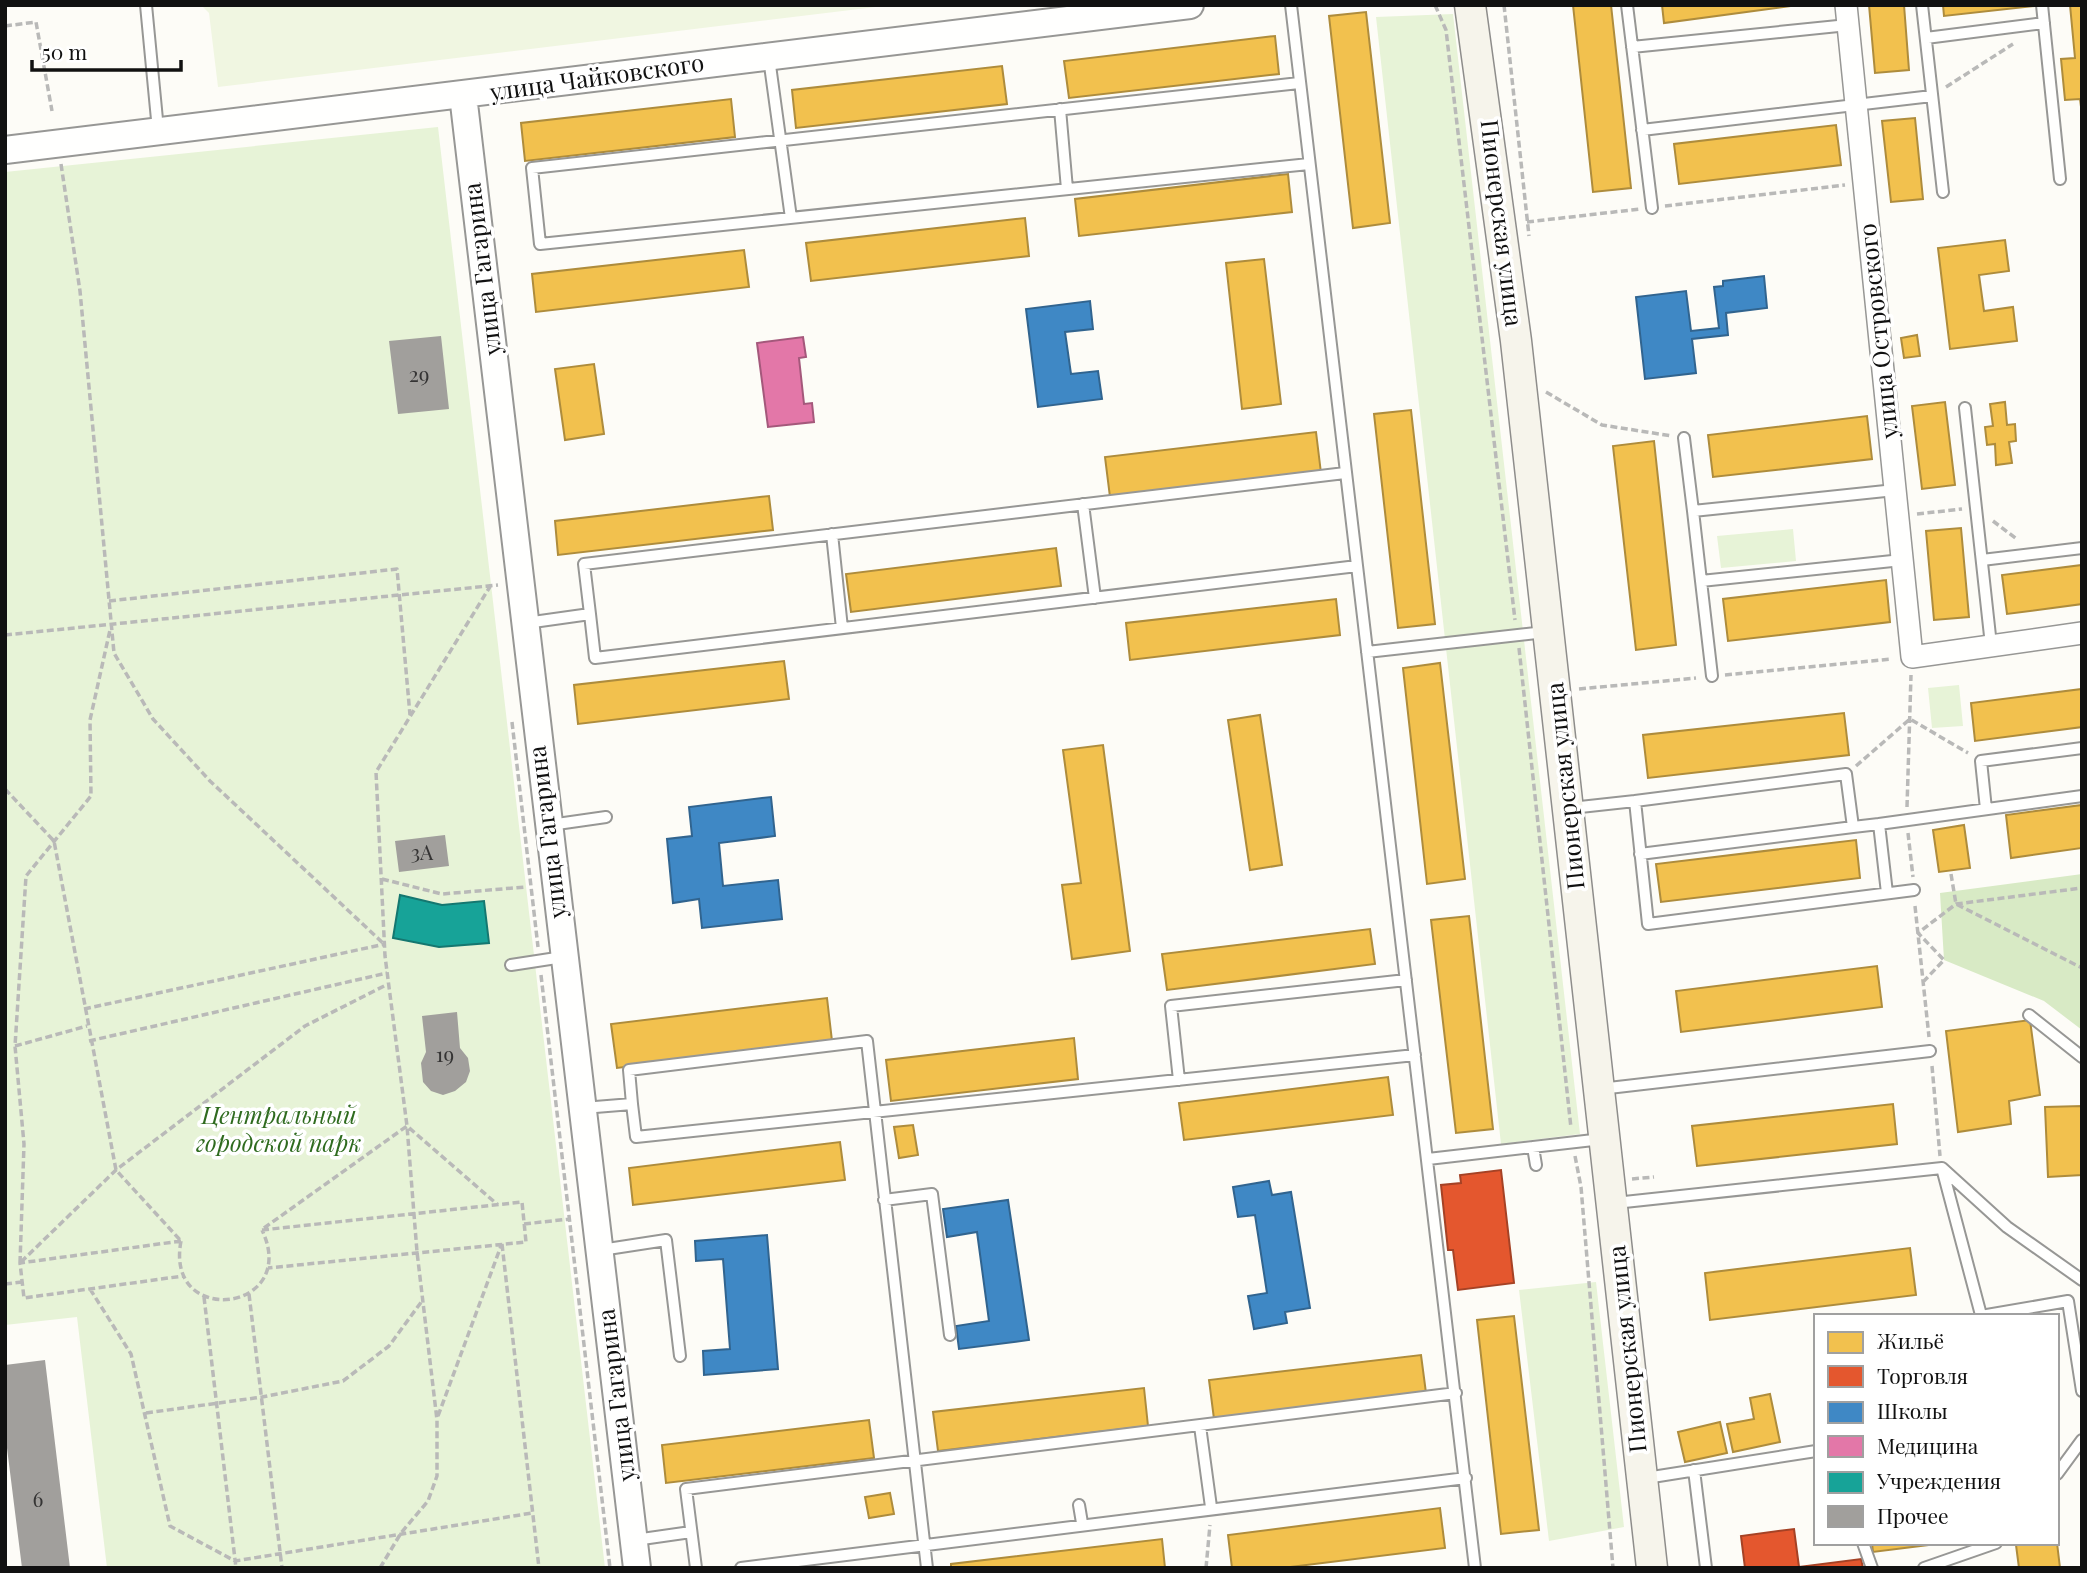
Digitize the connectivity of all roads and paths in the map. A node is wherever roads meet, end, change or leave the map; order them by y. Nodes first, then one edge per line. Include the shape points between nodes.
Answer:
1 (146, 5) edge
2 (1190, 5) edge
3 (1291, 5) edge
4 (1435, 5) edge
5 (1470, 5) edge
6 (1627, 5) edge
7 (1922, 5) edge
8 (2042, 5) edge
9 (1080, 11) edge
10 (1847, 15) edge
11 (2044, 23) junction
12 (5, 26) edge
13 (1926, 38) junction
14 (1632, 47) junction
15 (769, 55) junction
16 (1299, 83) junction
17 (463, 96) junction
18 (1932, 96) junction
19 (1856, 105) junction
20 (1060, 108) junction
21 (52, 111) dead end
22 (1642, 130) junction
23 (159, 133) junction
24 (781, 140) junction
25 (5, 150) edge
26 (61, 155) dead end
27 (1309, 164) junction
28 (2060, 179) dead end
29 (1864, 183) junction
30 (1067, 189) junction
31 (1943, 192) dead end
32 (1651, 208) junction
33 (791, 218) junction
34 (1527, 222) dead end
35 (1545, 392) dead end
36 (1965, 408) dead end
37 (1684, 438) joint
38 (1345, 472) junction
39 (1895, 490) junction
40 (1083, 504) junction
41 (1693, 511) junction
42 (832, 534) junction
43 (2082, 548) edge
44 (1902, 560) junction
45 (1982, 561) junction
46 (1356, 566) junction
47 (1701, 582) junction
48 (519, 583) junction
49 (491, 585) junction
50 (400, 594) junction
51 (1095, 598) junction
52 (109, 601) junction
53 (590, 614) junction
54 (523, 623) junction
55 (112, 625) junction
56 (842, 628) junction
57 (1548, 632) junction
58 (2082, 633) edge
59 (5, 635) edge
60 (1517, 637) junction
61 (1992, 645) junction
62 (1367, 652) junction
63 (1912, 657) junction
64 (1712, 676) junction
65 (1576, 690) dead end
66 (410, 717) junction
67 (1910, 719) junction
68 (2082, 748) edge
69 (1981, 761) junction
70 (1846, 774) junction
71 (5, 789) edge
72 (2082, 796) edge
73 (1635, 801) junction
74 (1568, 808) junction
75 (1986, 809) junction
76 (606, 817) dead end
77 (1906, 821) junction
78 (1879, 824) junction
79 (548, 825) junction
80 (1853, 827) junction
81 (54, 841) junction
82 (1640, 854) junction
83 (1951, 874) dead end
84 (381, 879) junction
85 (525, 887) dead end
86 (2082, 888) edge
87 (1914, 890) junction
88 (1887, 893) junction
89 (1956, 904) junction
90 (1918, 933) junction
91 (385, 944) junction
92 (564, 957) junction
93 (512, 965) dead end
94 (2082, 968) edge
95 (387, 973) junction
96 (1406, 981) junction
97 (1923, 982) junction
98 (388, 984) junction
99 (84, 1009) junction
100 (2029, 1014) dead end
101 (87, 1026) junction
102 (89, 1041) junction
103 (15, 1046) junction
104 (1930, 1051) junction
105 (1415, 1055) junction
106 (2082, 1057) edge
107 (1179, 1080) junction
108 (1600, 1089) junction
109 (632, 1104) junction
110 (581, 1108) junction
111 (874, 1112) junction
112 (407, 1126) junction
113 (1604, 1139) junction
114 (1573, 1142) junction
115 (1533, 1147) junction
116 (1428, 1159) junction
117 (1536, 1166) dead end
118 (1942, 1168) junction
119 (116, 1170) junction
120 (1654, 1177) dead end
121 (1619, 1191) junction
122 (884, 1200) junction
123 (498, 1205) junction
124 (414, 1213) junction
125 (595, 1216) junction
126 (524, 1224) junction
127 (262, 1230) junction
128 (181, 1241) junction
129 (502, 1244) junction
130 (600, 1250) junction
131 (417, 1252) junction
132 (20, 1263) junction
133 (268, 1268) junction
134 (183, 1276) junction
135 (2082, 1280) edge
136 (22, 1282) junction
137 (5, 1284) edge
138 (90, 1289) junction
139 (249, 1293) junction
140 (204, 1297) junction
141 (422, 1301) junction
142 (1981, 1314) edge
143 (1987, 1314) edge
144 (950, 1335) dead end
145 (680, 1356) dead end
146 (2082, 1391) edge
147 (1456, 1393) junction
148 (262, 1397) junction
149 (216, 1401) junction
150 (146, 1413) junction
151 (437, 1420) junction
152 (1200, 1426) junction
153 (2082, 1440) edge
154 (1814, 1451) edge
155 (914, 1463) junction
156 (1695, 1470) junction
157 (2059, 1471) edge
158 (1466, 1478) junction
159 (1642, 1478) junction
160 (1079, 1505) dead end
161 (1211, 1507) junction
162 (532, 1513) junction
163 (1082, 1523) junction
164 (691, 1532) junction
165 (401, 1533) junction
166 (634, 1540) junction
167 (924, 1543) junction
168 (1864, 1545) edge
169 (1990, 1545) edge
170 (281, 1554) junction
171 (235, 1561) junction
172 (236, 1568) edge
173 (282, 1568) edge
174 (380, 1568) edge
175 (538, 1568) edge
176 (638, 1568) edge
177 (696, 1568) edge
178 (741, 1568) edge
179 (927, 1568) edge
180 (1206, 1568) edge
181 (1475, 1568) edge
182 (1613, 1568) edge
183 (1652, 1568) edge
184 (1706, 1568) edge
185 (1872, 1568) edge
186 (1924, 1568) edge

1 - 23 lane
2 - 9 street, улица Чайковского
3 - 16 lane
4 - 60 path via 1446,30
5 - 57 main road, Пионерская улица via 1507,263
6 - 14 lane
7 - 13 lane
8 - 11 lane
9 - 15 street, улица Чайковского
10 - 14 lane
10 - 19 street, улица Островского
11 - 13 lane
11 - 18 path
11 - 28 lane
12 - 21 path via 36,22
13 - 18 lane
14 - 22 lane
15 - 17 street, улица Чайковского
15 - 24 lane
16 - 20 lane
16 - 27 lane
17 - 23 street, улица Чайковского
17 - 48 street, улица Гагарина
18 - 19 lane
18 - 31 lane
19 - 22 lane
19 - 29 street, улица Островского
20 - 24 lane
20 - 30 lane
22 - 32 lane
23 - 25 street, улица Чайковского
24 - 33 lane
24 - 33 lane via 532,168 540,244
26 - 52 path via 80,291
27 - 30 lane
27 - 38 lane
29 - 32 path
29 - 39 street, улица Островского
30 - 33 lane
32 - 34 path
35 - 37 path via 1602,425
36 - 45 lane
37 - 41 lane
38 - 40 lane
38 - 46 lane
39 - 41 lane
39 - 44 street, улица Островского
40 - 42 lane
40 - 51 lane
41 - 47 lane
42 - 53 lane via 584,564
42 - 56 lane
43 - 45 lane
44 - 47 lane
44 - 63 street, улица Островского
45 - 61 lane
46 - 51 lane
46 - 62 lane
47 - 64 lane
48 - 49 path
48 - 54 street, улица Гагарина
49 - 50 path
49 - 66 path
50 - 52 path via 397,569
50 - 55 path
50 - 66 path
51 - 56 lane
52 - 55 path
53 - 54 lane
53 - 56 lane via 594,658
54 - 79 street, улица Гагарина
55 - 59 path
55 - 81 path via 90,720 91,796
55 - 91 path via 114,653 153,719 211,781
57 - 60 lane
57 - 74 main road, Пионерская улица
58 - 61 street
60 - 62 lane
60 - 114 path
61 - 63 street
62 - 96 lane
63 - 64 path
63 - 67 path
64 - 65 path
66 - 84 path via 376,772
67 - 69 path
67 - 70 path
67 - 77 path
68 - 69 lane
69 - 75 lane
70 - 73 lane
70 - 80 lane
71 - 81 path
72 - 75 lane
73 - 74 lane
73 - 82 lane
74 - 108 main road, Пионерская улица
75 - 77 lane
76 - 79 lane
77 - 78 lane
77 - 87 path
78 - 80 lane
78 - 88 lane
79 - 92 street, улица Гагарина
80 - 82 lane
81 - 99 path
81 - 103 path via 26,876
82 - 88 lane via 1648,924
83 - 89 path
84 - 85 path via 442,894
84 - 91 path
86 - 89 path
87 - 88 lane
87 - 90 path
89 - 90 path
89 - 94 path
90 - 97 path
90 - 97 path via 1944,960
91 - 95 path
91 - 99 path
92 - 93 lane
92 - 110 street, улица Гагарина
95 - 98 path
95 - 102 path
96 - 105 lane
96 - 107 lane via 1171,1006
97 - 104 path
98 - 112 path
98 - 119 path via 305,1026
99 - 101 path
100 - 106 lane
101 - 102 path
101 - 103 path
102 - 119 path
103 - 132 path via 24,1144
104 - 108 lane
104 - 118 path
105 - 107 lane
105 - 116 lane
107 - 111 lane
108 - 113 main road, Пионерская улица
109 - 110 lane
109 - 111 lane via 636,1137
109 - 111 lane via 629,1070 867,1041
110 - 125 street, улица Гагарина
111 - 122 lane
112 - 123 path
112 - 124 path
112 - 127 path
113 - 114 lane
113 - 121 main road, Пионерская улица
114 - 115 lane
114 - 182 path via 1581,1187
115 - 116 lane
115 - 117 lane
116 - 147 lane
118 - 121 lane
118 - 135 lane via 2007,1227
118 - 142 lane
119 - 128 path
119 - 132 path
120 - 121 path
121 - 159 main road, Пионерская улица
122 - 144 lane via 932,1194
122 - 155 lane
123 - 124 path
123 - 126 path via 522,1202
124 - 127 path
124 - 131 path
125 - 126 path
125 - 130 street, улица Гагарина
126 - 129 path via 526,1242
127 - 133 path via 270,1255
128 - 132 path
128 - 134 path via 178,1252
129 - 131 path
129 - 151 path
129 - 162 path
130 - 145 lane via 666,1240
130 - 166 street, улица Гагарина
131 - 133 path
131 - 141 path
132 - 136 path
133 - 139 path
134 - 138 path
134 - 140 path
136 - 137 path
136 - 138 path via 24,1298
138 - 150 path via 131,1354
139 - 140 path via 235,1300
139 - 148 path
140 - 149 path
141 - 148 path via 389,1346 343,1381
141 - 151 path
143 - 146 lane via 2068,1301
147 - 152 lane
147 - 158 lane
148 - 149 path
148 - 170 path
149 - 150 path
149 - 171 path
150 - 171 path via 170,1526
151 - 165 path via 437,1476 428,1501
152 - 155 lane
152 - 161 lane
153 - 157 lane
154 - 156 lane
155 - 164 lane via 686,1489
155 - 167 lane
156 - 159 lane
156 - 184 lane
158 - 161 lane
158 - 181 lane
159 - 183 main road, Пионерская улица
160 - 163 lane
161 - 163 lane
161 - 180 path
162 - 165 path
162 - 175 path
163 - 167 lane
164 - 166 lane
164 - 177 lane
165 - 170 path
165 - 174 path
166 - 176 street, улица Гагарина
167 - 178 lane
167 - 179 lane
168 - 185 lane
169 - 186 lane
170 - 171 path
170 - 173 path
171 - 172 path

